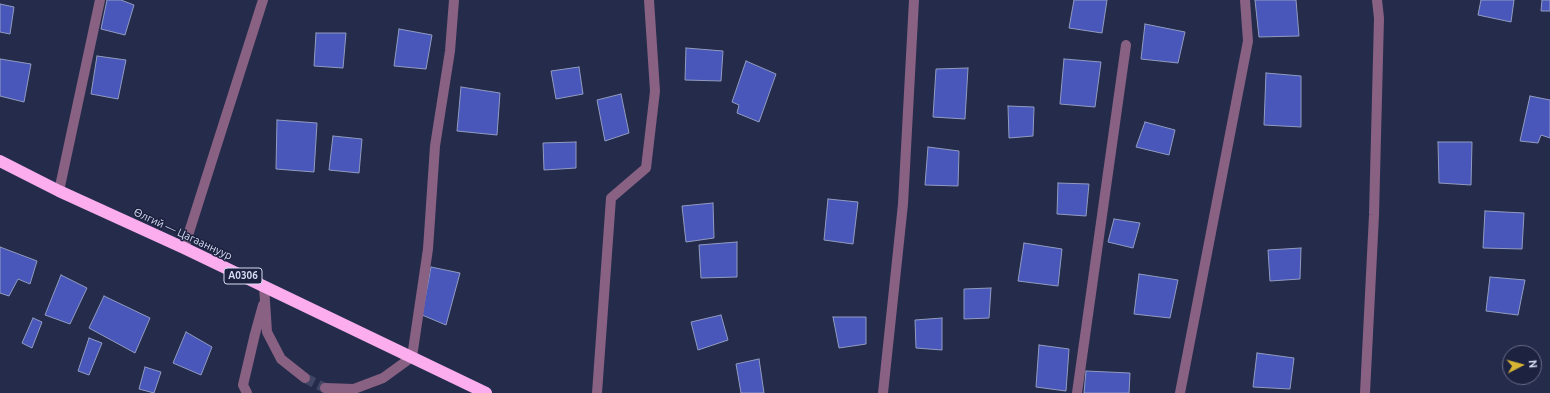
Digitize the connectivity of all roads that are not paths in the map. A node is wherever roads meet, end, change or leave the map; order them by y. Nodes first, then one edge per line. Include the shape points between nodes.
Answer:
1 (100, 0) edge
2 (262, 0) edge
3 (454, 0) edge
4 (648, 0) edge
5 (914, 0) edge
6 (1245, 0) edge
7 (1377, 0) edge
8 (1126, 44) dead end
9 (0, 161) edge
10 (59, 191) junction
11 (184, 248) junction
12 (264, 286) junction
13 (265, 299) junction
14 (412, 357) junction
15 (304, 378) tunnel mouth
16 (325, 388) tunnel mouth
17 (247, 393) edge
18 (486, 393) edge
19 (597, 393) edge
20 (883, 393) edge
21 (1078, 393) edge
22 (1180, 393) edge
23 (1365, 393) edge

1 - 10 street
2 - 11 street
3 - 14 street via 450,50 435,146 428,249
4 - 19 street via 655,91 646,168 612,198
5 - 20 street via 903,204
6 - 22 street via 1248,41
7 - 23 street via 1379,18 1374,214
8 - 21 street
9 - 10 highway, Өлгий — Цагааннуур / A0306
10 - 11 highway, Өлгий — Цагааннуур / A0306
11 - 12 highway, Өлгий — Цагааннуур / A0306
12 - 13 street
12 - 14 highway, Өлгий — Цагааннуур / A0306
13 - 15 street via 267,332 281,359
13 - 17 street via 243,385
14 - 16 street via 383,378 354,389
14 - 18 highway, Өлгий — Цагааннуур / A0306

